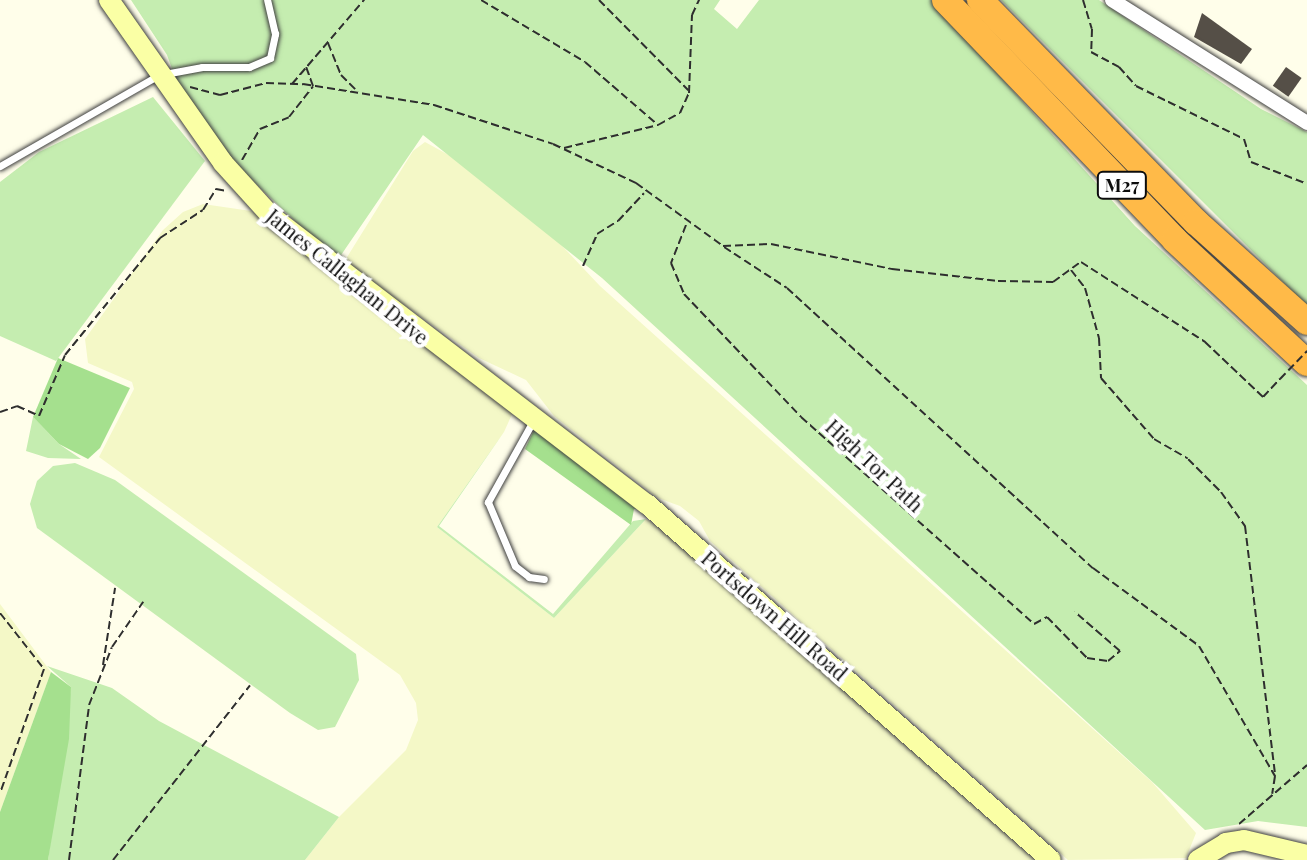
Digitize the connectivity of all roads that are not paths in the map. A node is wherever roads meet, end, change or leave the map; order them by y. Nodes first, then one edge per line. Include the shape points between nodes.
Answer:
1 (109, 0) edge
2 (267, 0) edge
3 (945, 0) edge
4 (980, 0) edge
5 (1112, 0) edge
6 (159, 75) junction
7 (1307, 123) edge
8 (0, 166) edge
9 (1307, 322) edge
10 (1307, 363) edge
11 (488, 384) joint
12 (534, 419) junction
13 (544, 579) dead end
14 (1307, 855) edge
15 (1051, 860) edge
16 (1198, 860) edge

1 - 6 street, James Callaghan Drive
2 - 6 lane via 275,34 270,58 249,67 202,67
3 - 10 highway, M27 via 1175,240
4 - 9 highway, M27 via 1196,222
5 - 7 street
6 - 8 lane
6 - 11 street, James Callaghan Drive via 248,193 330,265
11 - 12 street, Portsdown Hill Road
12 - 13 lane via 488,502 515,566 529,577
12 - 15 street, Portsdown Hill Road via 710,558
14 - 16 street via 1244,840 1226,843

